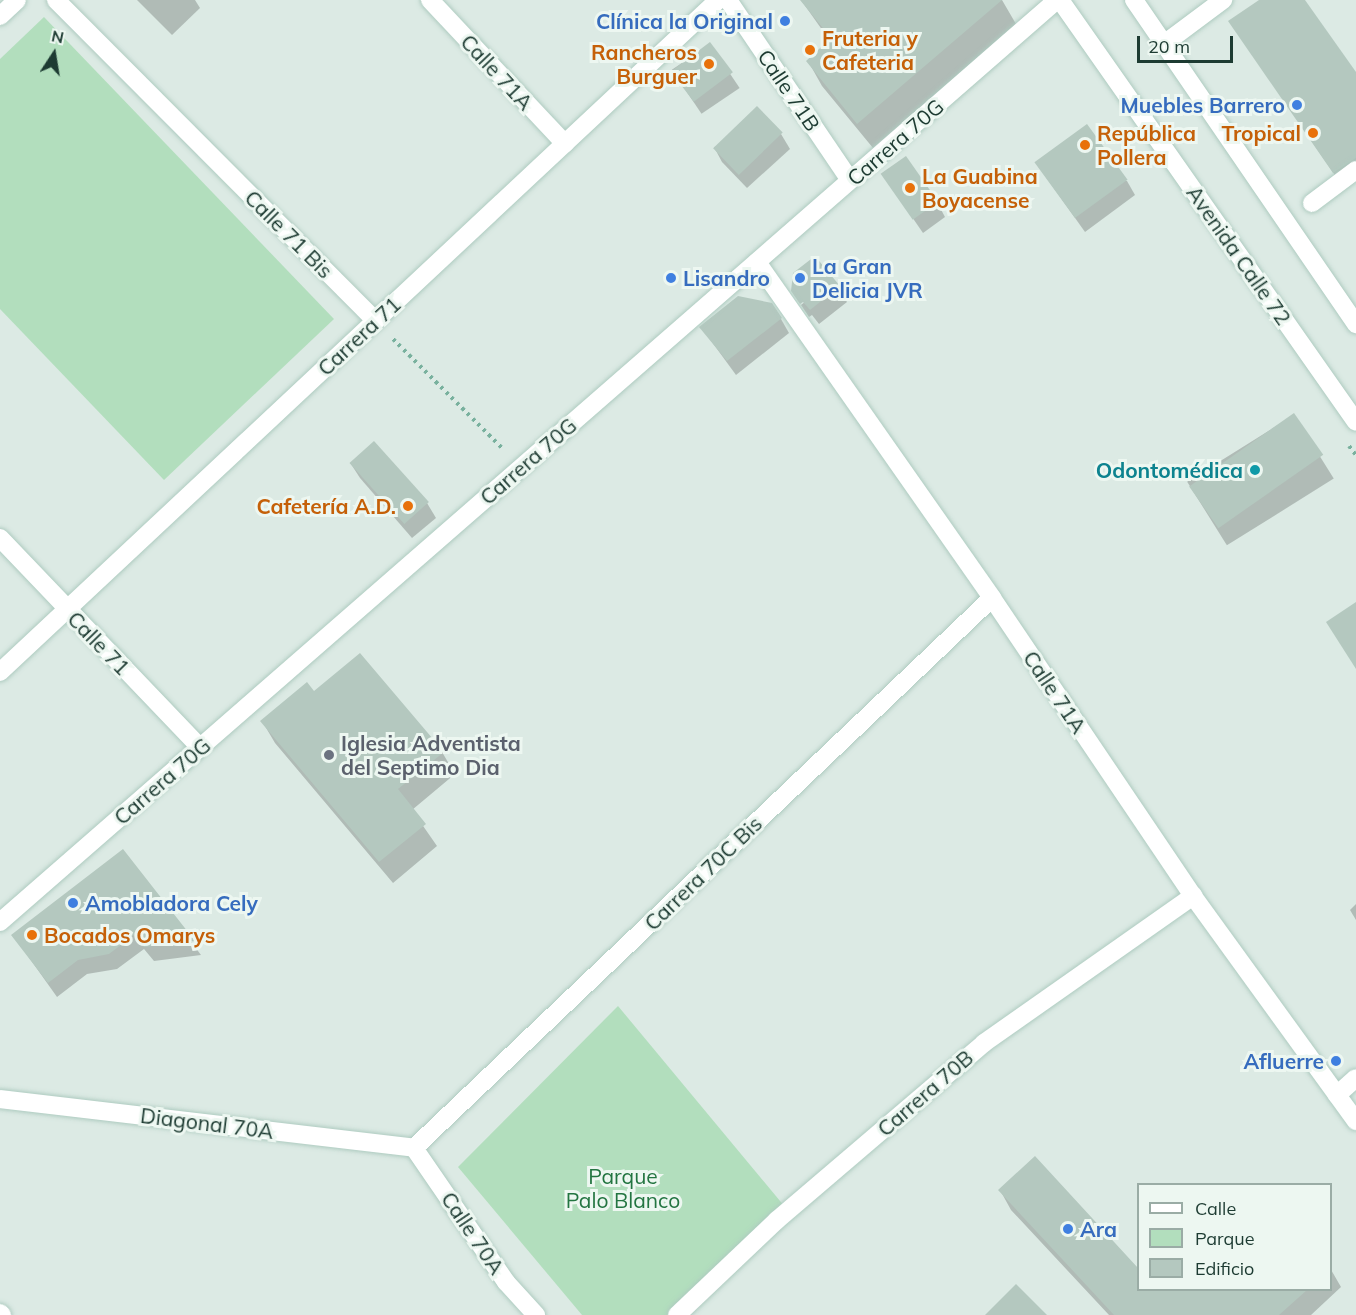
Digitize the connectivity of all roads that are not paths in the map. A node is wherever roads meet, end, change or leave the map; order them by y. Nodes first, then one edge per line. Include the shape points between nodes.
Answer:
1 (17, 0) edge
2 (57, 0) edge
3 (430, 0) edge
4 (718, 0) edge
5 (728, 0) edge
6 (1058, 0) edge
7 (1134, 0) edge
8 (1223, 0) edge
9 (0, 16) edge
10 (1164, 44) junction
11 (565, 144) junction
12 (1356, 170) edge
13 (850, 180) junction
14 (1312, 203) dead end
15 (757, 262) junction
16 (376, 321) junction
17 (1356, 324) edge
18 (1356, 422) edge
19 (0, 538) edge
20 (992, 598) junction
21 (67, 610) junction
22 (0, 672) edge
23 (200, 747) junction
24 (1193, 896) junction
25 (0, 922) edge
26 (1356, 1077) edge
27 (1337, 1095) junction
28 (0, 1099) edge
29 (1356, 1121) edge
30 (414, 1148) junction
31 (536, 1315) edge
32 (677, 1315) edge

1 - 9 street
2 - 16 street, Calle 71 Bis
3 - 11 street, Calle 71A
4 - 11 street, Carrera 71
5 - 13 street, Calle 71B
6 - 13 street, Carrera 70G
6 - 18 street, Avenida Calle 72
7 - 10 street
8 - 10 street
10 - 17 street
11 - 16 street, Carrera 71
12 - 14 street
13 - 15 street, Carrera 70G
15 - 20 street, Calle 71A
15 - 23 street, Carrera 70G
16 - 21 street, Carrera 71
19 - 21 street, Calle 71
20 - 24 street, Calle 71A
20 - 30 street, Carrera 70C Bis
21 - 22 street, Carrera 71
21 - 23 street, Calle 71
23 - 25 street, Carrera 70G
24 - 27 street, Calle 71A
24 - 32 street, Carrera 70B via 984,1044 777,1220
26 - 27 street
27 - 29 street, Calle 71A
28 - 30 street, Diagonal 70A
30 - 31 street, Calle 70A via 506,1282

